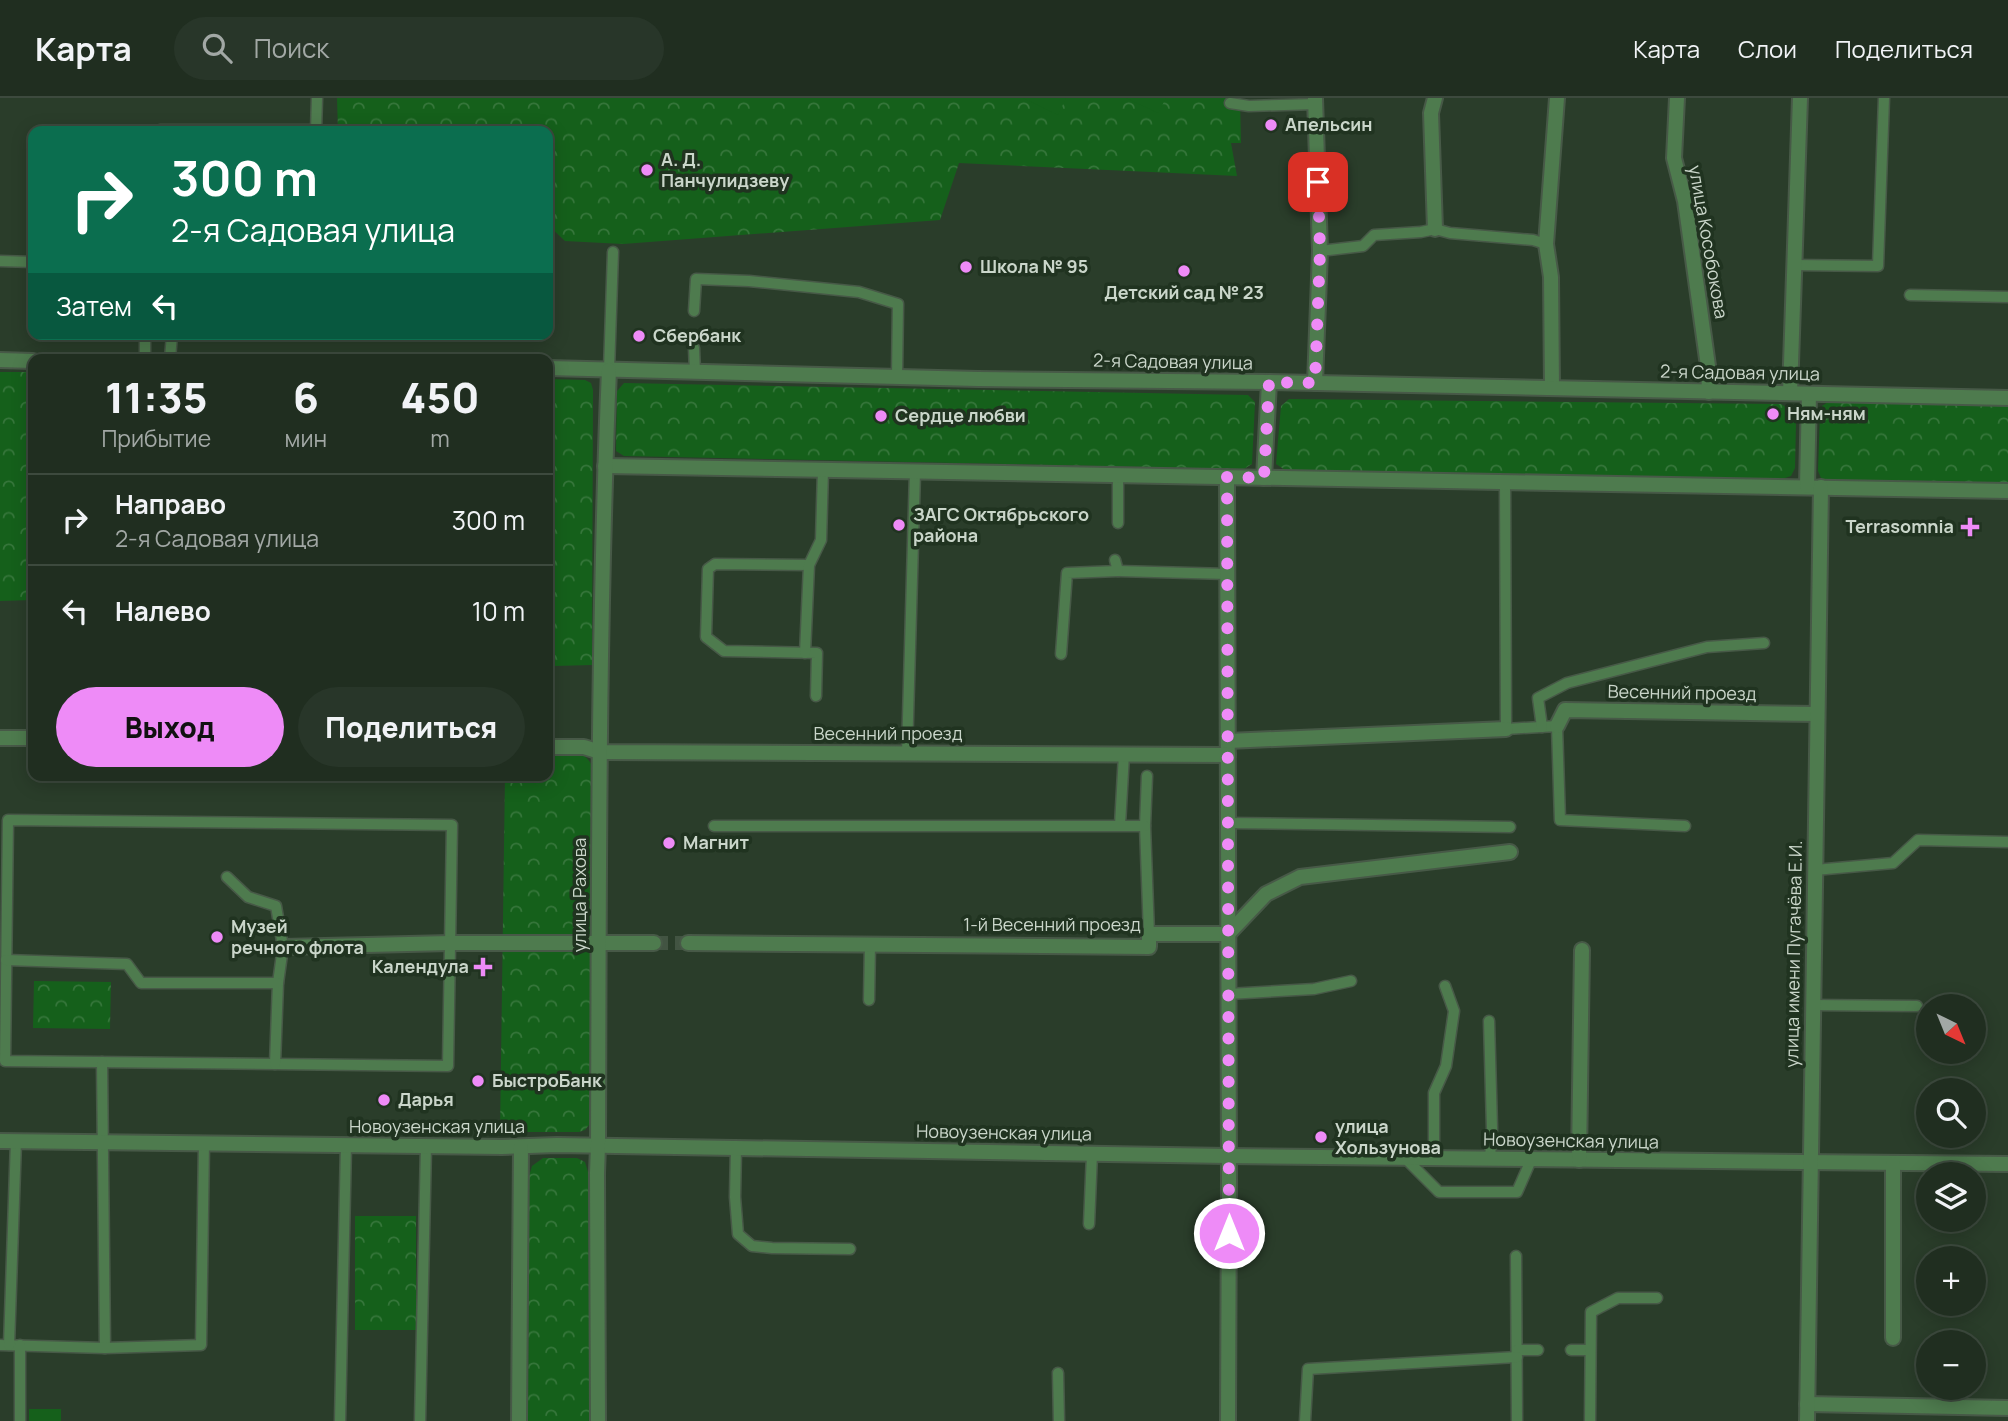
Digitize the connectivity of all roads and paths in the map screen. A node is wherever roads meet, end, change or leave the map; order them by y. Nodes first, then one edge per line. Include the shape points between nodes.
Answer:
1 (317, 98) edge
2 (1435, 98) edge
3 (1557, 98) edge
4 (1677, 98) edge
5 (1800, 98) edge
6 (1884, 98) edge
7 (1315, 101) edge
8 (1230, 103) dead end
9 (316, 126) edge
10 (1435, 229) junction
11 (1546, 244) junction
12 (1320, 251) junction
13 (613, 252) dead end
14 (0, 261) edge
15 (28, 262) edge
16 (1794, 265) junction
17 (1910, 295) dead end
18 (2008, 297) edge
19 (694, 311) dead end
20 (694, 348) dead end
21 (0, 360) edge
22 (28, 361) edge
23 (553, 368) edge
24 (609, 370) junction
25 (695, 372) junction
26 (897, 376) junction
27 (1269, 382) junction
28 (1315, 383) junction
29 (1552, 388) junction
30 (1709, 392) junction
31 (1790, 393) junction
32 (1810, 394) junction
33 (2008, 398) edge
34 (605, 466) junction
35 (823, 470) junction
36 (915, 472) junction
37 (1118, 475) junction
38 (1227, 477) junction
39 (1264, 478) junction
40 (1505, 481) junction
41 (1814, 487) junction
42 (2008, 491) edge
43 (1118, 523) dead end
44 (1115, 559) dead end
45 (809, 565) junction
46 (1118, 571) junction
47 (1228, 574) junction
48 (1764, 643) dead end
49 (805, 653) junction
50 (1061, 654) dead end
51 (816, 696) dead end
52 (1817, 714) junction
53 (1557, 726) junction
54 (1542, 727) junction
55 (1506, 729) junction
56 (0, 738) edge
57 (28, 738) edge
58 (553, 747) edge
59 (1228, 748) junction
60 (600, 752) junction
61 (907, 753) junction
62 (1124, 754) junction
63 (1147, 776) dead end
64 (1228, 823) junction
65 (1120, 825) junction
66 (714, 826) dead end
67 (1145, 826) junction
68 (1685, 826) dead end
69 (1510, 827) dead end
70 (2008, 842) edge
71 (1510, 852) dead end
72 (1815, 870) junction
73 (227, 877) dead end
74 (1149, 934) junction
75 (1228, 934) junction
76 (450, 943) junction
77 (654, 943) tunnel mouth
78 (688, 943) tunnel mouth
79 (599, 944) junction
80 (870, 944) junction
81 (3, 946) edge
82 (283, 947) junction
83 (1582, 950) dead end
84 (6, 960) junction
85 (1351, 981) dead end
86 (278, 983) junction
87 (1445, 986) dead end
88 (1228, 994) junction
89 (869, 1000) dead end
90 (1812, 1005) junction
91 (1916, 1006) edge
92 (1489, 1021) dead end
93 (102, 1062) junction
94 (275, 1064) junction
95 (0, 1141) edge
96 (16, 1141) junction
97 (102, 1142) junction
98 (204, 1143) junction
99 (346, 1145) junction
100 (426, 1146) junction
101 (598, 1146) junction
102 (521, 1147) junction
103 (736, 1148) junction
104 (1092, 1153) junction
105 (1228, 1156) junction
106 (1405, 1158) junction
107 (1434, 1158) junction
108 (1490, 1159) junction
109 (1531, 1160) junction
110 (1580, 1160) junction
111 (1810, 1163) junction
112 (1893, 1164) junction
113 (2008, 1164) edge
114 (1089, 1224) dead end
115 (850, 1249) dead end
116 (1516, 1256) dead end
117 (1657, 1298) dead end
118 (1893, 1338) dead end
119 (4, 1345) edge
120 (20, 1345) junction
121 (106, 1348) junction
122 (1538, 1350) dead end
123 (1572, 1350) dead end
124 (1589, 1350) junction
125 (1517, 1353) junction
126 (1058, 1373) dead end
127 (1807, 1404) junction
128 (2008, 1408) edge
129 (20, 1421) edge
130 (340, 1421) edge
131 (420, 1421) edge
132 (519, 1421) edge
133 (598, 1421) edge
134 (1059, 1421) edge
135 (1228, 1421) edge
136 (1305, 1421) edge
137 (1517, 1421) edge
138 (1590, 1421) edge
139 (1807, 1421) edge

1 - 9 lane
2 - 10 street via 1431,113
3 - 11 street
4 - 30 street, улица Кособокова via 1674,158 1687,214
5 - 16 street
6 - 16 lane via 1878,266
7 - 8 lane
7 - 12 street
10 - 11 lane
10 - 12 lane via 1374,235 1363,246
11 - 29 street via 1551,277
12 - 28 street
13 - 24 lane
14 - 15 lane
16 - 31 street
17 - 18 lane
19 - 26 lane via 696,279 859,292 898,304
20 - 25 lane
21 - 22 street
23 - 24 street, 2-я Садовая улица
24 - 25 street, 2-я Садовая улица
24 - 34 street, улица Рахова
25 - 26 street, 2-я Садовая улица
26 - 27 street, 2-я Садовая улица
27 - 28 street, 2-я Садовая улица
27 - 39 street
28 - 29 street, 2-я Садовая улица
29 - 30 street, 2-я Садовая улица
30 - 31 street, 2-я Садовая улица
31 - 32 street, 2-я Садовая улица
32 - 33 street, 2-я Садовая улица
32 - 41 street, улица имени Пугачёва Е.И.
34 - 35 street
34 - 60 street, улица Рахова
35 - 36 street
35 - 45 lane via 821,540
36 - 37 street
36 - 61 lane
37 - 38 street
37 - 43 lane
38 - 39 street
38 - 47 street
39 - 40 street
40 - 41 street
40 - 55 lane
41 - 42 street
41 - 52 street, улица имени Пугачёва Е.И.
44 - 46 lane
45 - 49 lane
45 - 49 lane via 715,564 708,569 706,637 724,651
46 - 47 lane
46 - 50 lane via 1067,573
47 - 59 street
48 - 54 lane via 1707,646 1567,683 1538,698
49 - 51 lane via 817,653
52 - 53 street, Весенний проезд via 1565,710
52 - 72 street, улица имени Пугачёва Е.И.
53 - 54 lane
53 - 68 lane via 1560,820
54 - 55 lane
55 - 59 street, Весенний проезд
56 - 57 street
58 - 60 street, Весенний проезд
59 - 62 street, Весенний проезд
59 - 64 street
60 - 61 street, Весенний проезд
60 - 79 street, улица Рахова
61 - 62 street, Весенний проезд
62 - 65 lane
63 - 67 lane
64 - 69 lane
64 - 75 street
65 - 66 lane
65 - 67 lane
67 - 74 lane
70 - 72 lane via 1918,840 1893,863
71 - 75 street via 1300,877 1266,894
72 - 90 street, улица имени Пугачёва Е.И.
73 - 82 lane via 248,897 276,906
74 - 75 street, 1-й Весенний проезд
74 - 80 street, 1-й Весенний проезд via 1149,947
75 - 88 street
76 - 79 street
76 - 81 lane via 452,825 8,820
76 - 82 street
76 - 94 lane via 448,1066
77 - 79 street
78 - 80 street, 1-й Весенний проезд
79 - 101 street, улица Рахова
80 - 89 lane
81 - 84 lane
82 - 86 lane
83 - 110 street
84 - 86 lane via 127,964 141,983
84 - 93 lane via 5,1061
85 - 88 lane via 1314,989
86 - 94 lane
87 - 107 lane via 1454,1011 1446,1066 1434,1093
88 - 105 street
90 - 91 lane
90 - 111 street, улица имени Пугачёва Е.И.
92 - 108 lane
93 - 94 lane
93 - 97 lane
95 - 96 street, Новоузенская улица
96 - 97 street, Новоузенская улица
96 - 119 lane
97 - 98 street, Новоузенская улица
97 - 121 lane
98 - 99 street, Новоузенская улица
98 - 121 lane via 201,1345
99 - 100 street, Новоузенская улица
99 - 130 lane
100 - 102 street, Новоузенская улица
100 - 131 lane
101 - 102 street, Новоузенская улица
101 - 103 street, Новоузенская улица
101 - 133 street, улица Рахова
102 - 132 street
103 - 104 street, Новоузенская улица
103 - 115 lane via 738,1234 752,1246
104 - 105 street, Новоузенская улица
104 - 114 lane
105 - 106 street, Новоузенская улица
105 - 135 street
106 - 107 street, Новоузенская улица
106 - 109 lane via 1439,1192 1517,1192
107 - 108 street, Новоузенская улица
108 - 109 street, Новоузенская улица
109 - 110 street, Новоузенская улица
110 - 111 street, Новоузенская улица
111 - 112 street, Новоузенская улица
111 - 127 street, улица имени Пугачёва Е.И.
112 - 113 street, Новоузенская улица
112 - 118 street
116 - 125 lane
117 - 124 lane via 1618,1298 1591,1312
119 - 120 lane
120 - 121 lane
120 - 129 lane
122 - 125 lane
123 - 124 lane
124 - 138 lane
125 - 136 lane via 1308,1369
125 - 137 lane
126 - 134 lane
127 - 128 street
127 - 139 street, улица имени Пугачёва Е.И.

